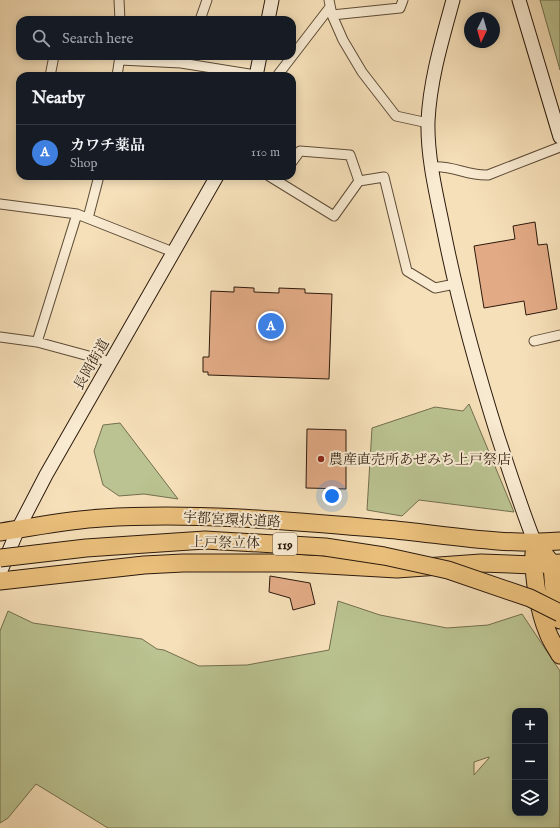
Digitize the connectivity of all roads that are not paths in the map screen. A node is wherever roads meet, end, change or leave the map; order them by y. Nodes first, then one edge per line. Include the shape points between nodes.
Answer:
1 (119, 0) edge
2 (207, 0) edge
3 (272, 0) edge
4 (403, 0) edge
5 (453, 0) edge
6 (519, 0) edge
7 (330, 7) edge
8 (120, 16) edge
9 (201, 16) edge
10 (269, 16) edge
11 (296, 51) edge
12 (53, 60) edge
13 (120, 60) edge
14 (188, 60) edge
15 (259, 60) edge
16 (289, 60) edge
17 (51, 72) edge
18 (118, 72) edge
19 (239, 72) edge
20 (257, 72) edge
21 (280, 72) edge
22 (428, 123) junction
23 (560, 137) edge
24 (560, 147) edge
25 (296, 156) edge
26 (432, 167) junction
27 (98, 180) edge
28 (215, 180) edge
29 (282, 180) edge
30 (359, 181) junction
31 (0, 204) edge
32 (77, 214) junction
33 (88, 218) junction
34 (173, 252) junction
35 (455, 284) junction
36 (560, 335) edge
37 (0, 337) edge
38 (534, 341) dead end
39 (37, 342) junction
40 (111, 362) junction
41 (18, 529) junction
42 (0, 532) edge
43 (560, 541) edge
44 (535, 543) junction
45 (0, 547) edge
46 (0, 558) edge
47 (556, 563) edge
48 (534, 565) junction
49 (0, 573) edge
50 (0, 581) edge
51 (560, 601) edge
52 (560, 613) edge
53 (560, 620) edge
54 (560, 655) edge

1 - 8 street
2 - 9 street
3 - 10 street
4 - 7 street via 400,8
5 - 22 street via 433,77
6 - 23 street
7 - 11 street
7 - 22 street via 342,40 362,72 396,116
12 - 17 street
13 - 18 street
14 - 19 street
15 - 20 street
16 - 21 street
22 - 26 street
24 - 26 street via 488,175 476,175 445,166
25 - 30 street via 300,151 350,155
26 - 35 street
27 - 33 street
28 - 34 street, 長岡街道
29 - 30 street via 334,216
30 - 35 street via 384,177 407,271 435,288
31 - 32 street
32 - 33 street
32 - 39 street
33 - 34 street
34 - 40 street, 長岡街道
35 - 44 street via 480,380 522,513
36 - 38 street
37 - 39 street
39 - 40 street
40 - 41 street, 長岡街道
41 - 42 highway, 宇都宮環状道路 / 119
41 - 44 highway, 宇都宮環状道路 / 119 via 100,518 152,515 214,516
41 - 49 street, 長岡街道
43 - 44 highway, 宇都宮環状道路 / 119
44 - 47 highway
44 - 48 highway
45 - 51 highway, 上戸祭立体 / 119 via 148,531 250,531 313,535 388,546 445,558 494,573
46 - 52 highway, 上戸祭立体 / 119, bridge via 86,548 205,540 325,547 448,570 530,598
47 - 48 highway, 119
47 - 53 highway via 554,591
48 - 50 highway, 119 via 481,563 397,569 292,563 183,562
48 - 54 highway via 548,633

